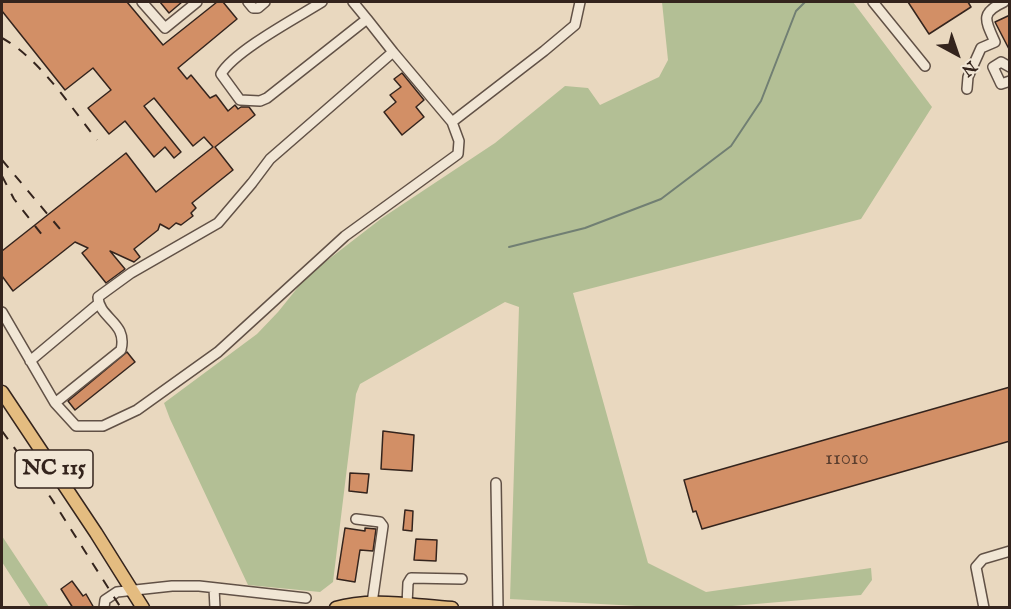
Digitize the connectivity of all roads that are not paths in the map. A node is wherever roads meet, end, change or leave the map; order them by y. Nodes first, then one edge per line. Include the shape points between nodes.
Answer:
1 (142, 2) edge
2 (197, 2) edge
3 (248, 2) edge
4 (265, 2) edge
5 (322, 2) edge
6 (353, 2) edge
7 (580, 2) edge
8 (873, 2) edge
9 (1004, 2) edge
10 (367, 19) junction
11 (393, 52) junction
12 (925, 66) dead end
13 (1010, 67) edge
14 (1010, 81) edge
15 (967, 89) dead end
16 (452, 122) junction
17 (98, 304) junction
18 (2, 312) edge
19 (30, 361) junction
20 (2, 392) edge
21 (55, 403) junction
22 (496, 483) dead end
23 (356, 519) dead end
24 (1010, 551) edge
25 (462, 579) dead end
26 (214, 588) junction
27 (132, 590) junction
28 (306, 598) dead end
29 (372, 603) junction
30 (401, 606) edge
31 (104, 608) edge
32 (143, 608) edge
33 (215, 608) edge
34 (336, 608) edge
35 (452, 608) edge
36 (498, 608) edge
37 (984, 608) edge

1 - 2 street via 165,28
3 - 4 street via 253,8
5 - 10 street via 225,66 221,74 240,100 267,98
6 - 10 street
7 - 16 street via 575,25
8 - 12 street
9 - 15 street via 987,13 986,23 995,42 981,48
10 - 11 street
11 - 16 street
11 - 17 street via 270,159 218,223 131,273 98,297
13 - 14 street via 1001,62 993,67 1001,84
16 - 21 street via 459,141 458,154 345,236 218,352 137,410 103,426 76,426
17 - 19 street
17 - 21 street via 121,332 121,350
18 - 19 street
19 - 21 street
20 - 27 main road, NC 115
22 - 36 street
23 - 29 street via 380,522 383,526
24 - 37 street via 983,559 976,567
25 - 30 street via 411,578
26 - 27 street via 172,586
26 - 28 street
26 - 33 street
27 - 31 street via 117,592 105,600
27 - 32 main road, NC 115
29 - 30 main road
29 - 34 main road
30 - 35 main road

